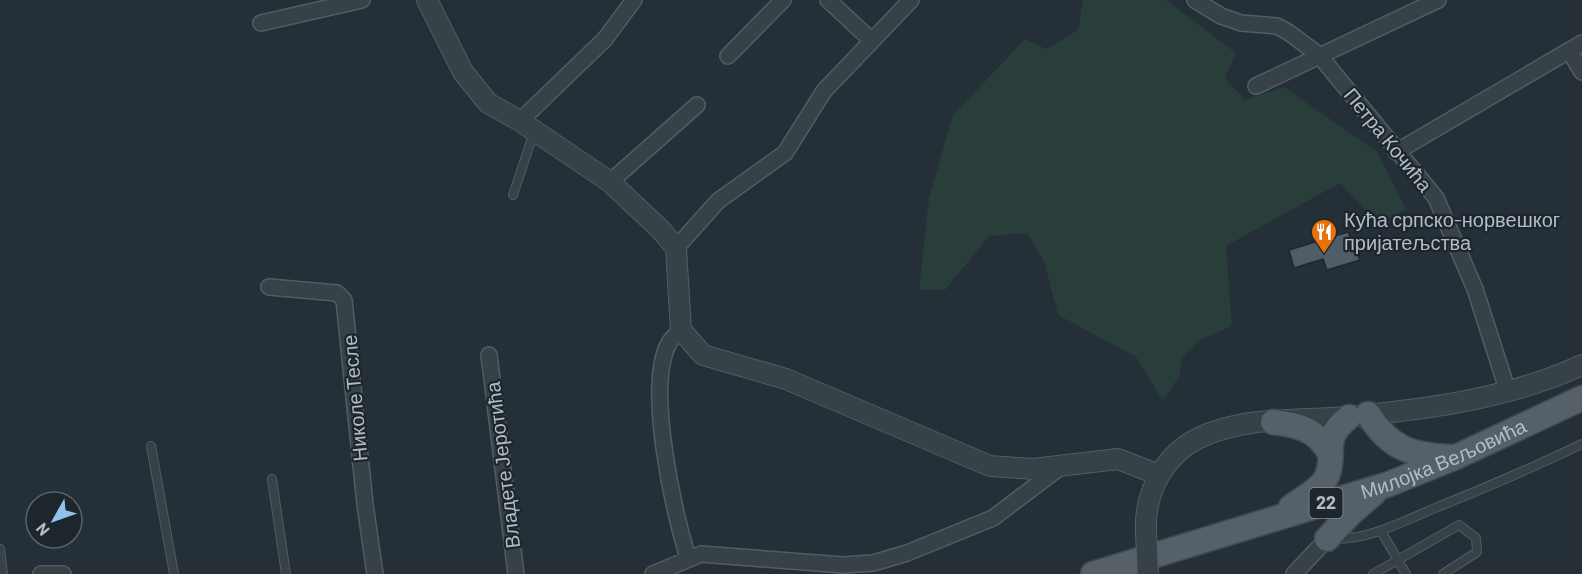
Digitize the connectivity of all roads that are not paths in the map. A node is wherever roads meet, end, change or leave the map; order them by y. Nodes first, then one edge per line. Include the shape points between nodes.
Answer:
1 (362, 0) edge
2 (427, 0) edge
3 (634, 0) edge
4 (783, 0) edge
5 (828, 0) edge
6 (911, 0) edge
7 (1196, 0) edge
8 (1438, 0) edge
9 (261, 23) dead end
10 (871, 40) junction
11 (1576, 48) edge
12 (1319, 55) junction
13 (728, 56) dead end
14 (1582, 72) edge
15 (1256, 86) dead end
16 (697, 105) dead end
17 (528, 125) junction
18 (1396, 152) junction
19 (610, 182) junction
20 (513, 195) dead end
21 (675, 248) junction
22 (269, 287) dead end
23 (681, 330) junction
24 (489, 355) dead end
25 (1582, 365) edge
26 (1508, 392) junction
27 (1582, 398) edge
28 (1358, 415) junction
29 (1274, 422) junction
30 (1582, 444) edge
31 (152, 446) dead end
32 (1329, 452) junction
33 (1456, 457) junction
34 (1059, 468) junction
35 (1159, 475) junction
36 (272, 479) dead end
37 (1389, 484) junction
38 (1264, 523) junction
39 (1381, 531) junction
40 (1327, 539) junction
41 (0, 549) edge
42 (688, 558) junction
43 (1398, 559) junction
44 (3, 574) edge
45 (41, 574) edge
46 (63, 574) edge
47 (174, 574) edge
48 (286, 574) edge
49 (375, 574) edge
50 (516, 574) edge
51 (653, 574) edge
52 (1093, 574) edge
53 (1148, 574) edge
54 (1294, 574) edge
55 (1373, 574) edge
56 (1406, 574) edge
57 (1443, 574) edge

1 - 9 street
2 - 17 street via 475,89 488,103
3 - 17 street via 605,39
4 - 13 street
5 - 10 street
6 - 10 street
7 - 12 street, Петра Кочића via 1241,23 1282,29
8 - 12 street
10 - 21 street via 824,91 785,153 718,201
11 - 14 street
11 - 18 street
12 - 15 street
12 - 18 street, Петра Кочића
16 - 19 street
17 - 19 street
17 - 20 lane
18 - 26 street, Петра Кочића via 1436,198 1475,288
19 - 21 street
21 - 23 street
22 - 49 street, Николе Тесле via 337,293 344,300
23 - 34 street via 703,355 786,379 977,462 1007,469
23 - 42 street via 669,343 664,357 661,414 676,518
24 - 50 street, Владете Јеротића
25 - 26 street
26 - 28 street via 1464,402
27 - 33 main road, Милојка Вељовића / 22
28 - 29 street
28 - 32 main road via 1339,424
28 - 33 main road via 1399,448 1418,455
29 - 32 main road via 1310,431
29 - 35 street via 1231,427 1203,436 1181,449
30 - 39 lane
31 - 47 lane
32 - 38 main road via 1329,468 1323,483
33 - 37 main road, Милојка Вељовића / 22
34 - 35 street via 1118,459
34 - 42 street via 993,518 873,563 843,565 701,554
35 - 53 street, bridge via 1148,505
36 - 48 lane
37 - 38 main road, Милојка Вељовића / 22
37 - 40 main road via 1357,506
38 - 52 main road, Милојка Вељовића / 22
39 - 40 lane
39 - 43 lane
40 - 54 street
41 - 44 lane
42 - 51 street
43 - 55 lane
43 - 56 lane
43 - 57 lane via 1459,525 1476,538 1477,552
45 - 46 street

